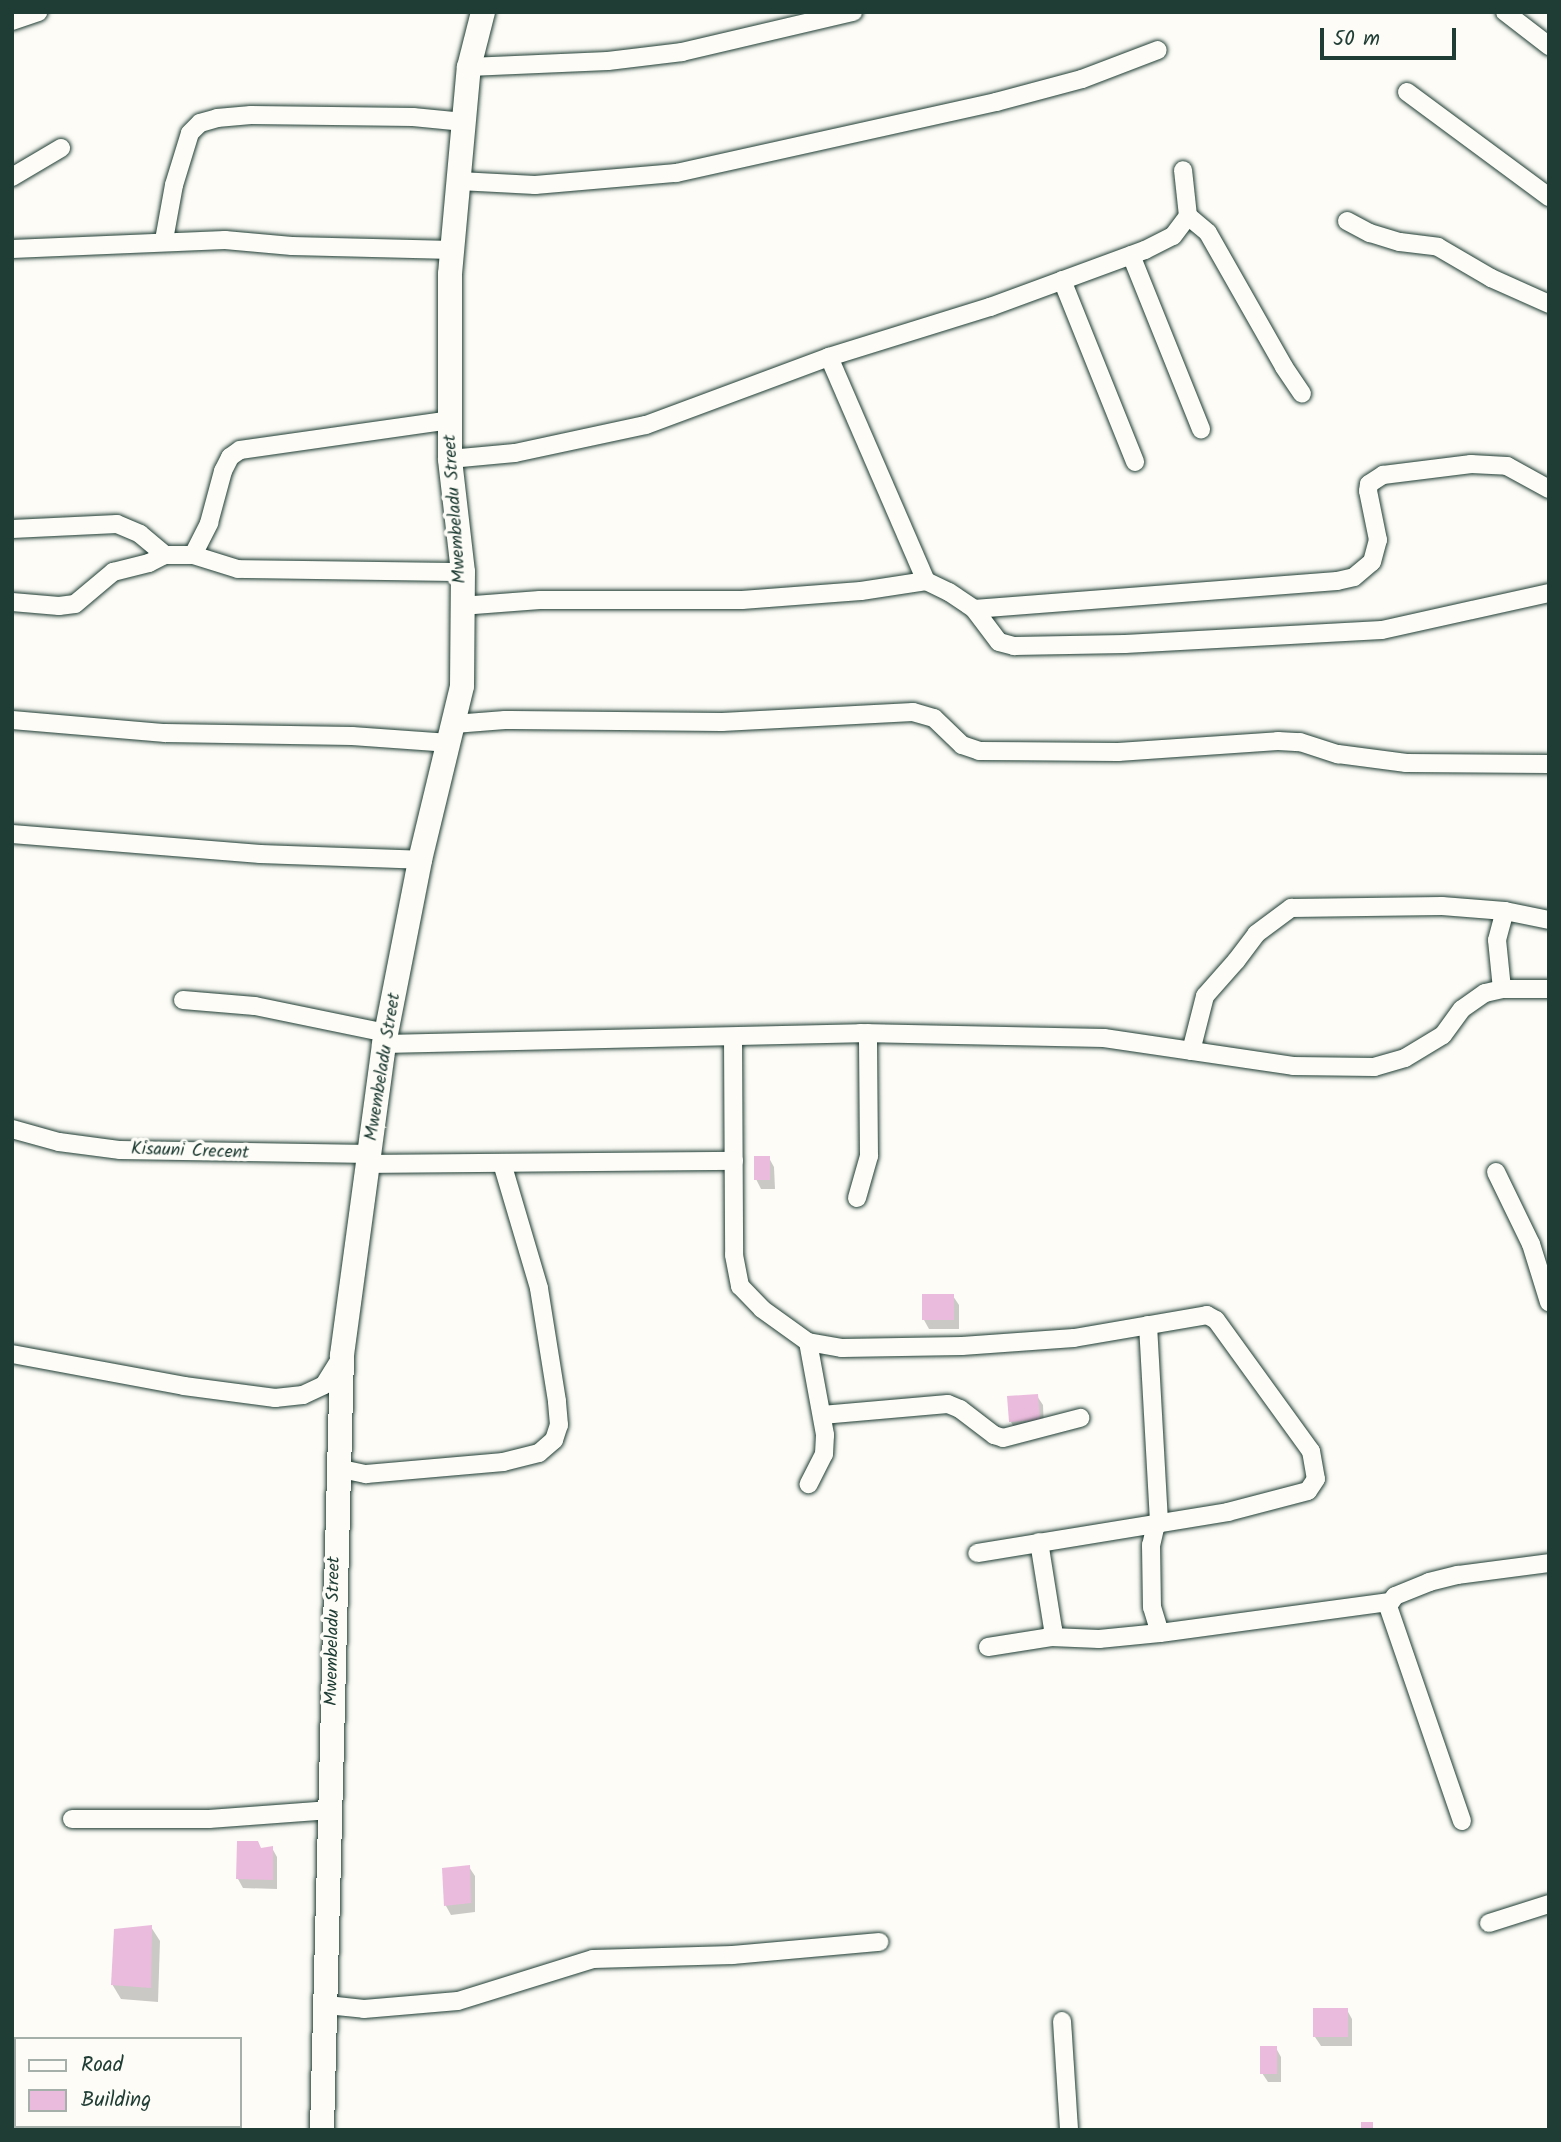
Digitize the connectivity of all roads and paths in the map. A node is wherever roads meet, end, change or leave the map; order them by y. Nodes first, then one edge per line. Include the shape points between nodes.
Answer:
1 (38, 12) edge
2 (482, 12) edge
3 (853, 12) edge
4 (1505, 12) edge
5 (12, 21) edge
6 (1549, 46) edge
7 (1158, 50) dead end
8 (469, 67) junction
9 (1407, 92) dead end
10 (464, 122) junction
11 (61, 148) dead end
12 (1183, 170) dead end
13 (12, 177) edge
14 (458, 181) junction
15 (1549, 197) edge
16 (1188, 216) junction
17 (1347, 221) dead end
18 (164, 240) junction
19 (12, 248) edge
20 (453, 250) junction
21 (1131, 255) junction
22 (1062, 281) junction
23 (1549, 304) edge
24 (829, 357) junction
25 (1302, 394) dead end
26 (450, 420) junction
27 (1201, 429) dead end
28 (450, 459) junction
29 (1135, 462) dead end
30 (1549, 489) edge
31 (12, 529) edge
32 (165, 555) junction
33 (193, 555) junction
34 (463, 572) junction
35 (926, 581) junction
36 (1549, 593) edge
37 (12, 602) edge
38 (461, 606) junction
39 (974, 609) junction
40 (12, 720) edge
41 (452, 734) junction
42 (1549, 764) edge
43 (12, 834) edge
44 (420, 860) junction
45 (1505, 911) junction
46 (1549, 920) edge
47 (1502, 989) junction
48 (1549, 989) edge
49 (183, 1000) dead end
50 (868, 1033) junction
51 (733, 1037) junction
52 (385, 1038) junction
53 (1191, 1051) junction
54 (12, 1129) edge
55 (370, 1159) junction
56 (734, 1161) junction
57 (502, 1163) junction
58 (1496, 1172) dead end
59 (857, 1198) dead end
60 (1549, 1302) edge
61 (1148, 1325) junction
62 (808, 1342) junction
63 (12, 1354) edge
64 (342, 1355) junction
65 (822, 1415) junction
66 (1080, 1418) dead end
67 (337, 1468) junction
68 (809, 1484) dead end
69 (1158, 1524) junction
70 (1039, 1542) junction
71 (977, 1553) dead end
72 (1549, 1563) edge
73 (1390, 1602) junction
74 (1160, 1633) junction
75 (1051, 1637) junction
76 (988, 1647) dead end
77 (331, 1810) junction
78 (72, 1819) dead end
79 (1462, 1821) dead end
80 (1549, 1904) edge
81 (1489, 1923) dead end
82 (879, 1941) dead end
83 (327, 2005) junction
84 (1062, 2021) dead end
85 (322, 2130) edge
86 (1069, 2130) edge

1 - 5 street
2 - 8 street, Mwembeladu Street
3 - 8 street via 682,52 608,61
4 - 6 street
7 - 14 street via 1082,79 996,102 676,173 535,184
8 - 10 street, Mwembeladu Street
9 - 15 street
10 - 14 street, Mwembeladu Street
10 - 18 street via 251,115 200,123 190,133 174,184
11 - 13 street
12 - 16 street
14 - 20 street, Mwembeladu Street
16 - 21 street via 1173,236
16 - 25 street via 1208,233
17 - 23 street via 1400,242 1438,247
18 - 19 street via 111,247
18 - 20 street
20 - 26 street, Mwembeladu Street
21 - 22 street
21 - 27 street
22 - 24 street
22 - 29 street
24 - 28 street via 646,425 515,453
24 - 35 street
26 - 28 street, Mwembeladu Street
26 - 33 street via 240,450 223,471 209,523
28 - 34 street, Mwembeladu Street
30 - 39 street via 1507,466 1471,464 1383,475 1369,484 1368,491 1378,540 1371,562 1354,577
31 - 32 street via 117,524 140,534
32 - 33 street
32 - 37 street via 113,572 75,604
33 - 34 street via 238,569
34 - 38 street, Mwembeladu Street
35 - 38 street via 742,600 540,600
35 - 39 street
36 - 39 street via 1382,629 1125,644 1006,645
38 - 41 street, Mwembeladu Street via 462,685
40 - 41 street via 165,733
41 - 42 street via 505,720 722,722 913,712 934,718 962,746 979,751 1118,752 1278,741 1406,763
41 - 44 street, Mwembeladu Street
43 - 44 street via 260,855
44 - 52 street, Mwembeladu Street
45 - 46 street
45 - 47 street via 1497,940
45 - 53 street via 1442,906 1291,908 1256,934 1205,996
47 - 48 street
47 - 53 street via 1485,993 1462,1009 1443,1035 1405,1058 1374,1067 1293,1066
49 - 52 street via 255,1006
50 - 51 street
50 - 53 street via 1104,1038
50 - 59 street via 869,1156
51 - 52 street
51 - 56 street
52 - 55 street, Mwembeladu Street
54 - 55 street, Kisauni Crecent via 59,1142 120,1150
55 - 57 street, Kisauni Crecent
55 - 64 street, Mwembeladu Street
56 - 57 street, Kisauni Crecent
56 - 62 street via 734,1255 740,1286 762,1310
57 - 67 street via 539,1288 557,1401 559,1425 554,1440 539,1453 503,1462 366,1474
58 - 60 street via 1531,1244
61 - 62 street via 1074,1338 962,1346 842,1349
61 - 69 street
61 - 69 street via 1198,1314 1216,1320 1311,1451 1316,1479 1308,1491
62 - 65 street
63 - 64 street via 275,1398 303,1395 324,1385
64 - 67 street, Mwembeladu Street
65 - 66 street via 948,1404 1003,1438
65 - 68 street via 824,1454
67 - 77 street, Mwembeladu Street
69 - 70 street
69 - 74 street via 1151,1545 1152,1607
70 - 71 street
70 - 75 street
72 - 73 street via 1448,1577 1415,1586
73 - 74 street
73 - 79 street via 1391,1622 1415,1678
74 - 75 street via 1099,1639
75 - 76 street
77 - 78 street via 209,1819
77 - 83 street, Mwembeladu Street
80 - 81 street
82 - 83 street via 733,1955 593,1959 458,2001 364,2009
83 - 85 street, Mwembeladu Street
84 - 86 street

